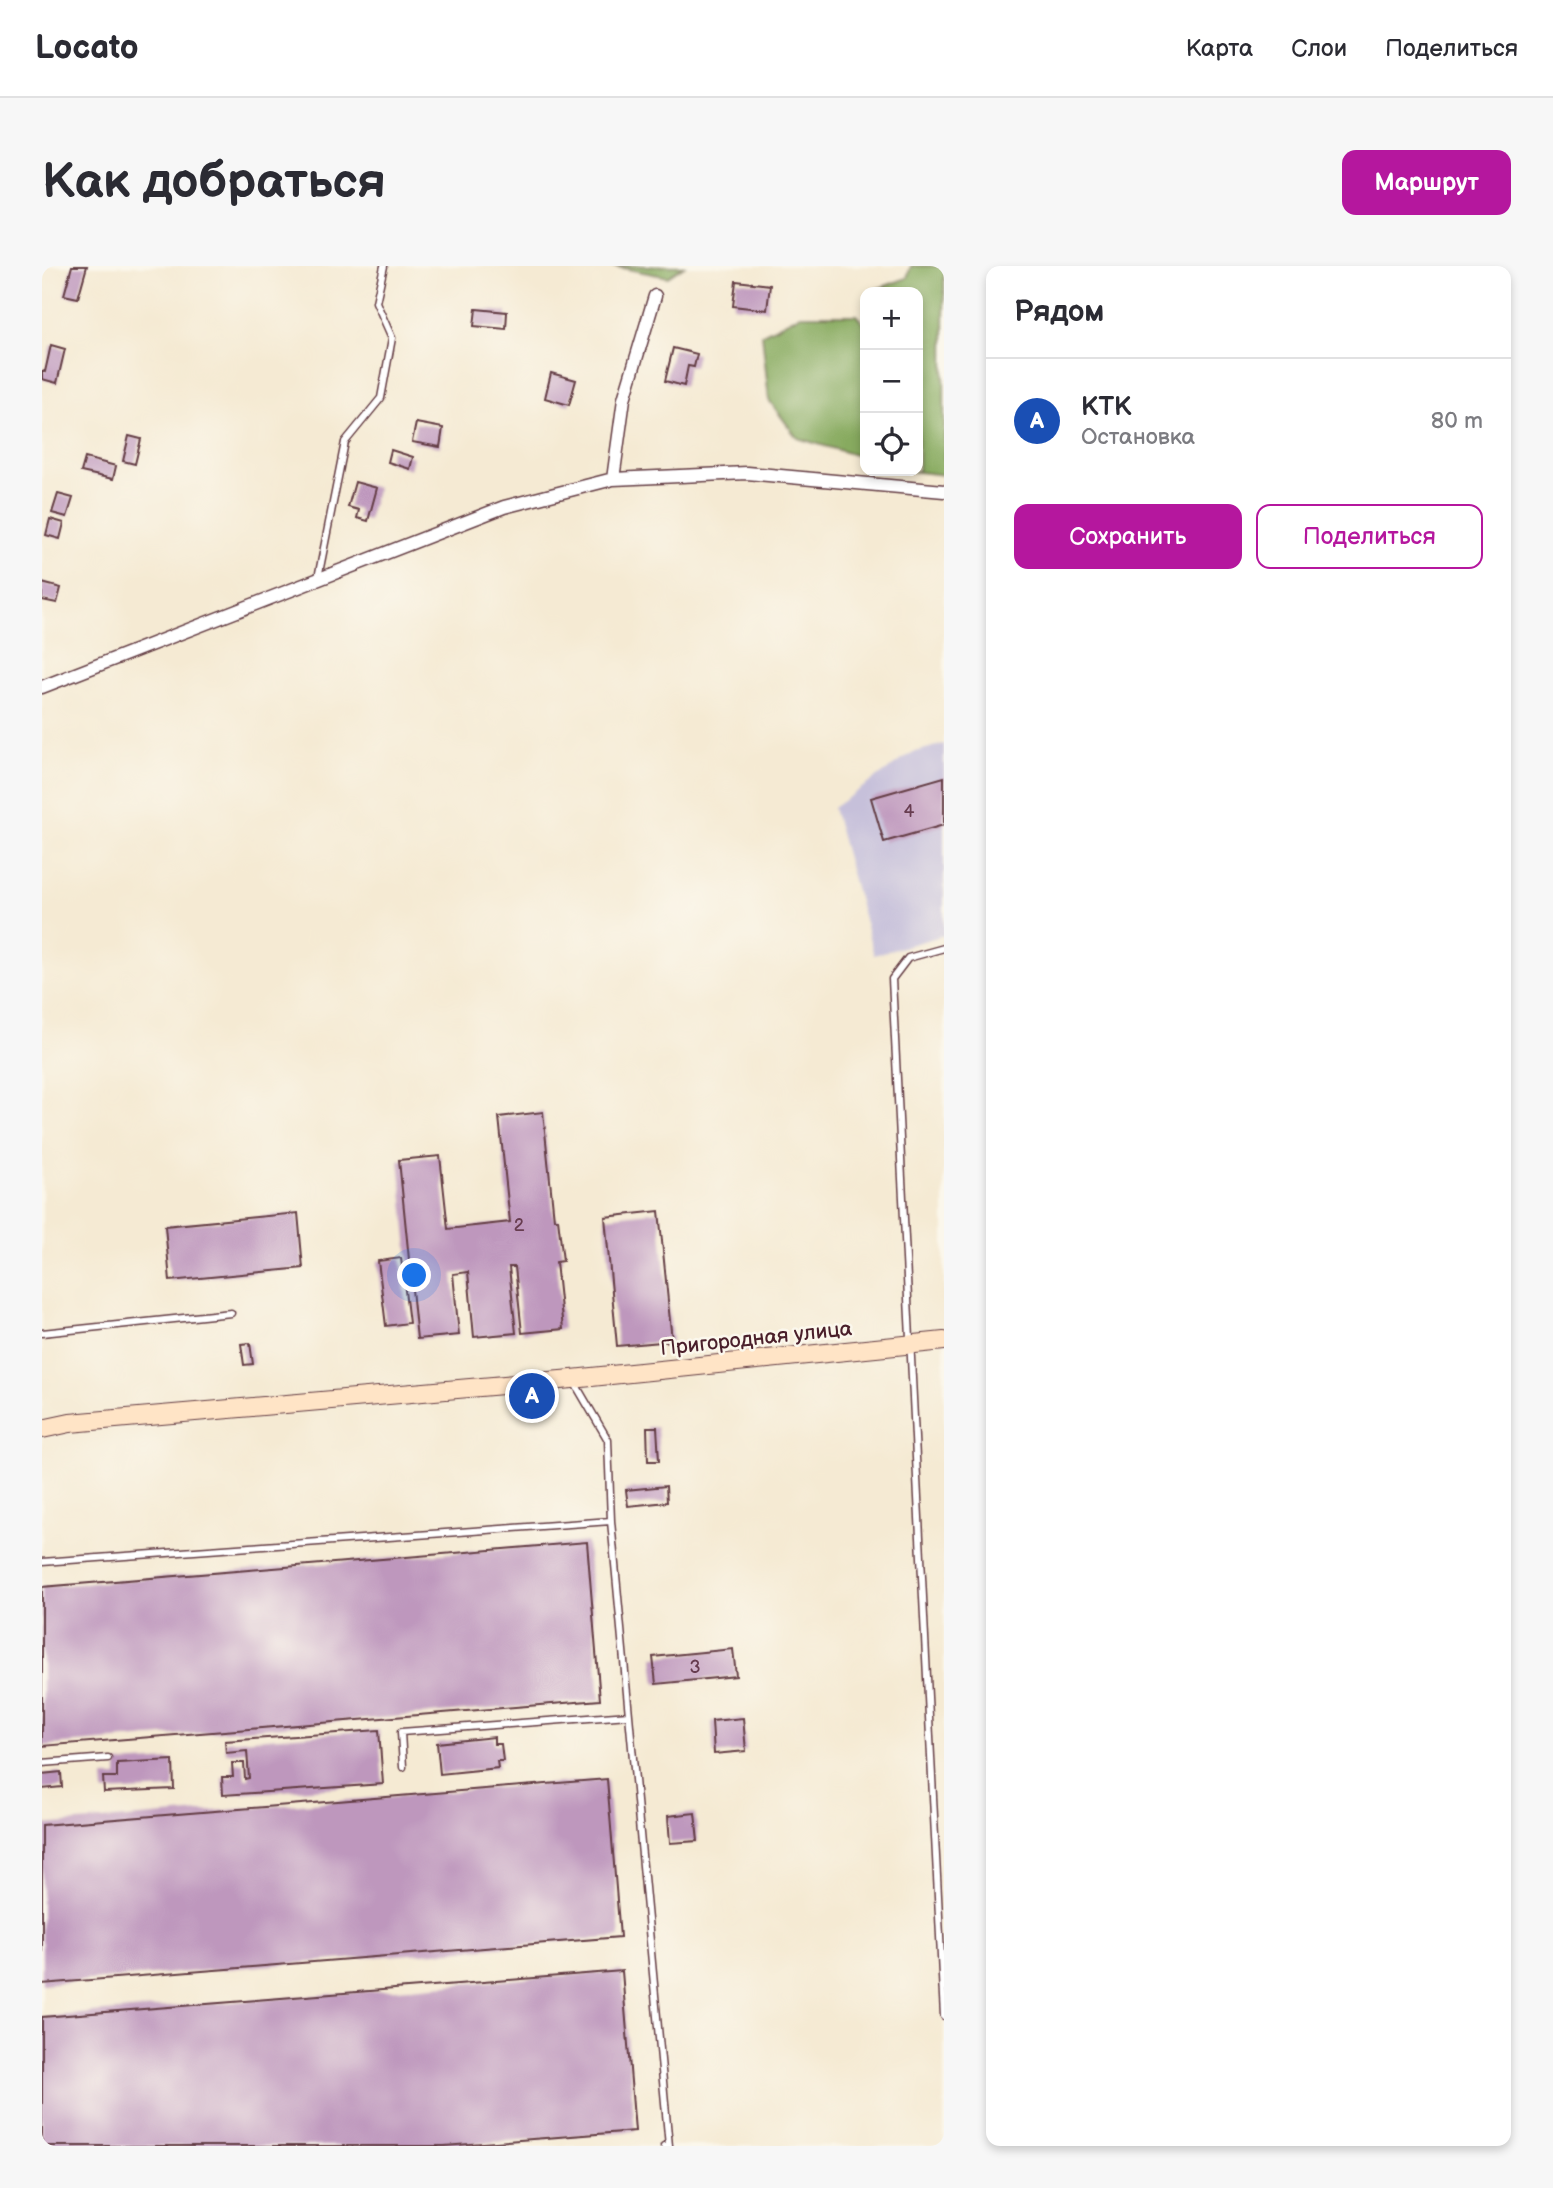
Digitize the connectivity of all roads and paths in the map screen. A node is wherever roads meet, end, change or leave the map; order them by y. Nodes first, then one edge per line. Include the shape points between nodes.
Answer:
1 (384, 266) edge
2 (655, 296) dead end
3 (613, 479) junction
4 (944, 491) edge
5 (317, 580) junction
6 (42, 687) edge
7 (944, 948) edge
8 (231, 1313) dead end
9 (42, 1333) edge
10 (944, 1341) edge
11 (911, 1345) junction
12 (572, 1379) junction
13 (42, 1429) edge
14 (611, 1521) junction
15 (42, 1562) edge
16 (629, 1715) junction
17 (108, 1758) dead end
18 (42, 1763) edge
19 (403, 1767) dead end
20 (944, 1807) edge
21 (933, 1808) junction
22 (938, 1899) junction
23 (944, 1905) edge
24 (944, 2016) edge
25 (664, 2146) edge

1 - 5 lane via 376,302 393,338 381,398 345,442
2 - 3 street via 624,398
3 - 4 street via 747,473
3 - 5 street via 503,507
5 - 6 street
7 - 11 lane via 908,958 892,979
8 - 9 lane
10 - 11 street, Пригородная улица
11 - 12 street, Пригородная улица
11 - 21 lane
12 - 13 street, Пригородная улица
12 - 14 lane via 608,1440
14 - 15 lane
14 - 16 lane
16 - 19 lane via 401,1731
16 - 25 lane via 669,2146
17 - 18 lane
20 - 21 lane
21 - 22 lane
22 - 23 lane
22 - 24 lane

